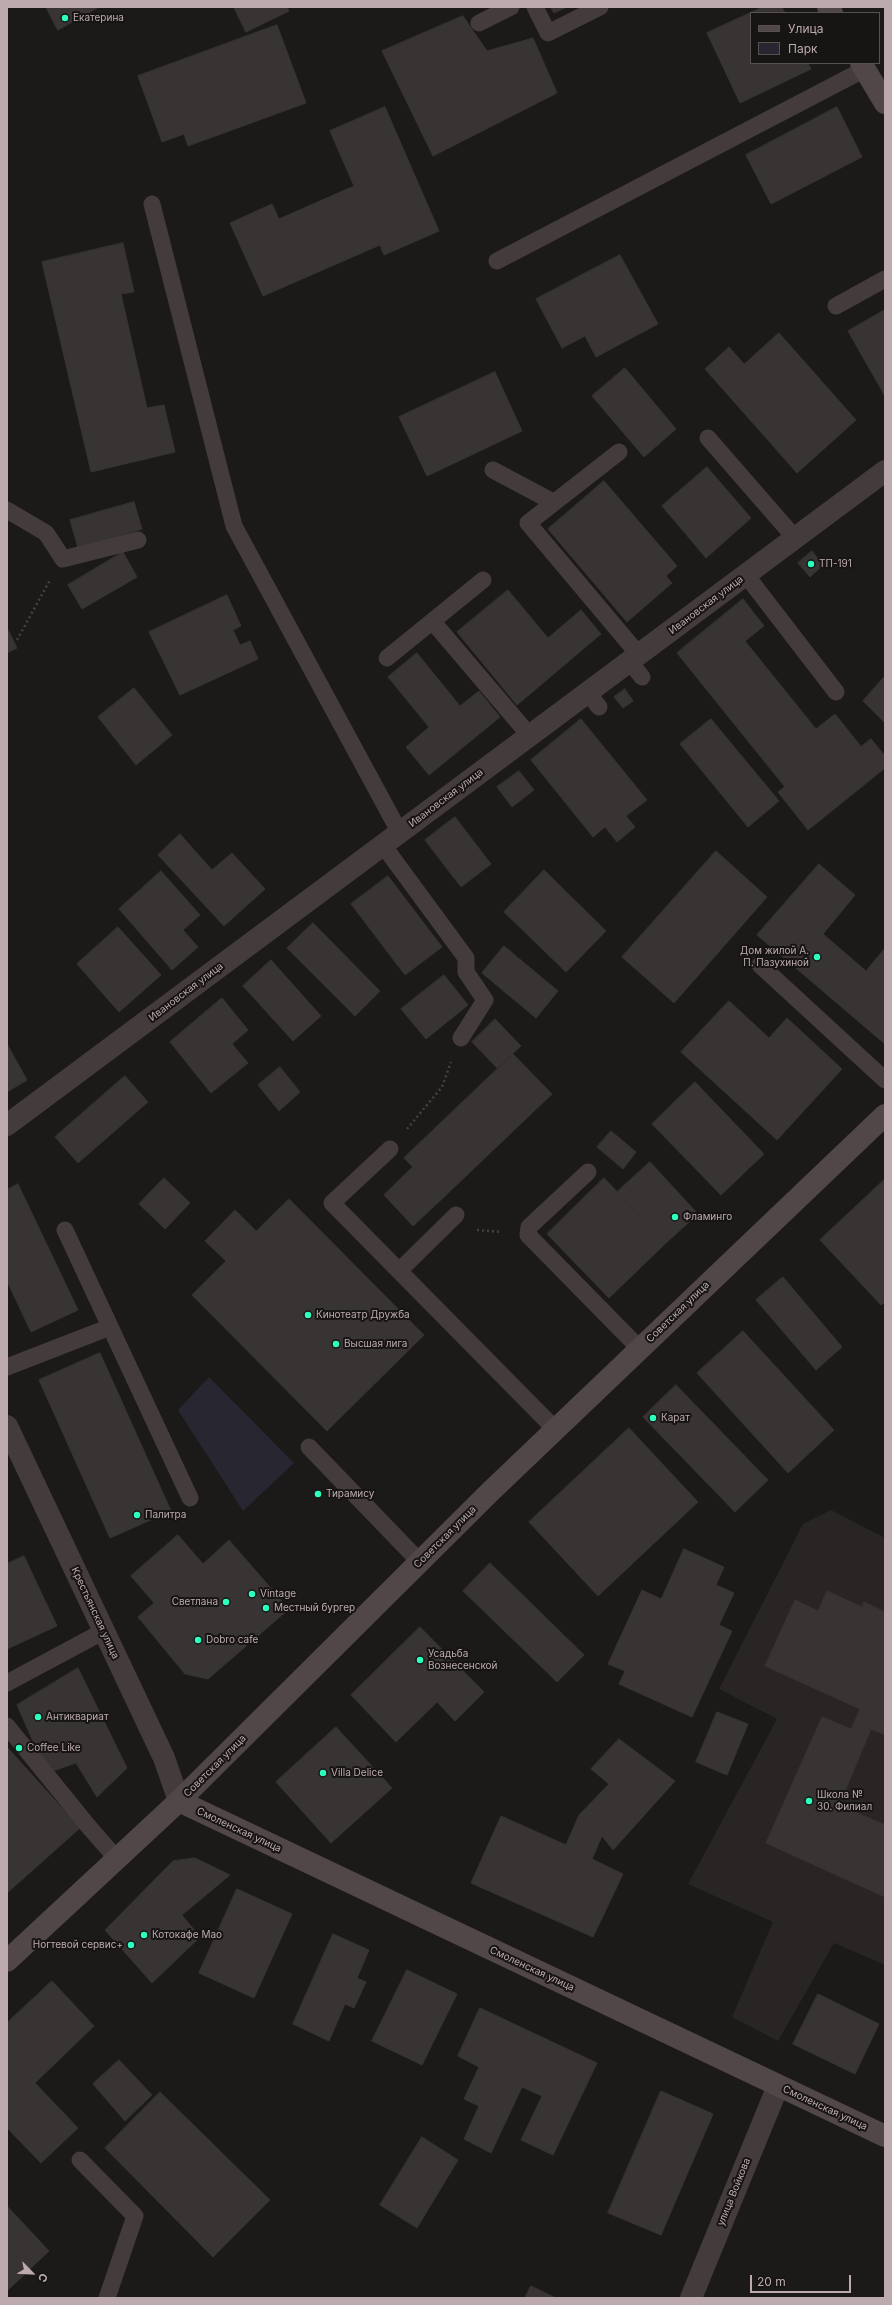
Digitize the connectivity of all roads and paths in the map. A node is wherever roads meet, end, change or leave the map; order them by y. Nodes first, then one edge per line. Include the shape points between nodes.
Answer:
1 (511, 7) edge
2 (535, 7) edge
3 (600, 7) edge
4 (479, 23) dead end
5 (863, 66) edge
6 (885, 103) edge
7 (152, 204) dead end
8 (497, 261) dead end
9 (885, 279) edge
10 (836, 306) dead end
11 (708, 438) dead end
12 (619, 452) dead end
13 (493, 470) dead end
14 (885, 471) edge
15 (553, 502) junction
16 (7, 510) edge
17 (795, 538) junction
18 (138, 540) dead end
19 (62, 559) junction
20 (746, 575) junction
21 (483, 580) dead end
22 (432, 622) junction
23 (17, 640) dead end
24 (387, 658) dead end
25 (637, 665) junction
26 (836, 692) dead end
27 (530, 736) junction
28 (392, 839) junction
29 (760, 965) dead end
30 (460, 1038) joint
31 (885, 1080) edge
32 (885, 1115) edge
33 (7, 1126) edge
34 (390, 1149) joint
35 (588, 1172) dead end
36 (450, 1221) joint
37 (65, 1230) dead end
38 (528, 1235) junction
39 (399, 1271) junction
40 (110, 1327) junction
41 (640, 1349) junction
42 (7, 1367) edge
43 (7, 1426) edge
44 (556, 1430) junction
45 (309, 1447) dead end
46 (190, 1498) dead end
47 (420, 1562) junction
48 (104, 1631) junction
49 (7, 1683) edge
50 (7, 1726) edge
51 (179, 1801) junction
52 (117, 1859) junction
53 (7, 1961) edge
54 (778, 2086) junction
55 (885, 2136) edge
56 (80, 2160) dead end
57 (107, 2298) edge
58 (691, 2298) edge

1 - 4 lane
2 - 3 lane via 548,33
5 - 6 main road
5 - 8 lane
7 - 28 lane via 234,526
9 - 10 lane
11 - 17 lane
12 - 15 lane
13 - 15 lane
14 - 17 street, Ивановская улица
15 - 25 lane via 528,523
16 - 19 lane via 46,533
17 - 20 street, Ивановская улица
18 - 19 lane
19 - 23 path
20 - 25 street, Ивановская улица
20 - 26 lane
21 - 22 lane
22 - 24 lane
22 - 27 lane
25 - 27 street, Ивановская улица via 593,700
27 - 28 street, Ивановская улица
28 - 30 lane via 466,958 466,972 485,1000
28 - 33 street, Ивановская улица
29 - 31 lane
30 - 34 path via 442,1087
32 - 41 main road, Советская улица
34 - 39 lane via 332,1203
35 - 38 lane via 529,1227
36 - 38 path
36 - 39 lane
37 - 40 lane
38 - 41 lane
39 - 44 lane
40 - 42 lane
40 - 46 lane
41 - 44 main road, Советская улица
43 - 48 street, Крестьянская улица
44 - 47 main road, Советская улица
45 - 47 lane
47 - 51 main road, Советская улица
48 - 49 lane
48 - 51 street, Крестьянская улица via 164,1758
50 - 52 lane
51 - 52 main road, Советская улица
51 - 54 main road, Смоленская улица
52 - 53 main road, Советская улица
54 - 55 main road, Смоленская улица
54 - 58 street, улица Войкова
56 - 57 lane via 135,2216

